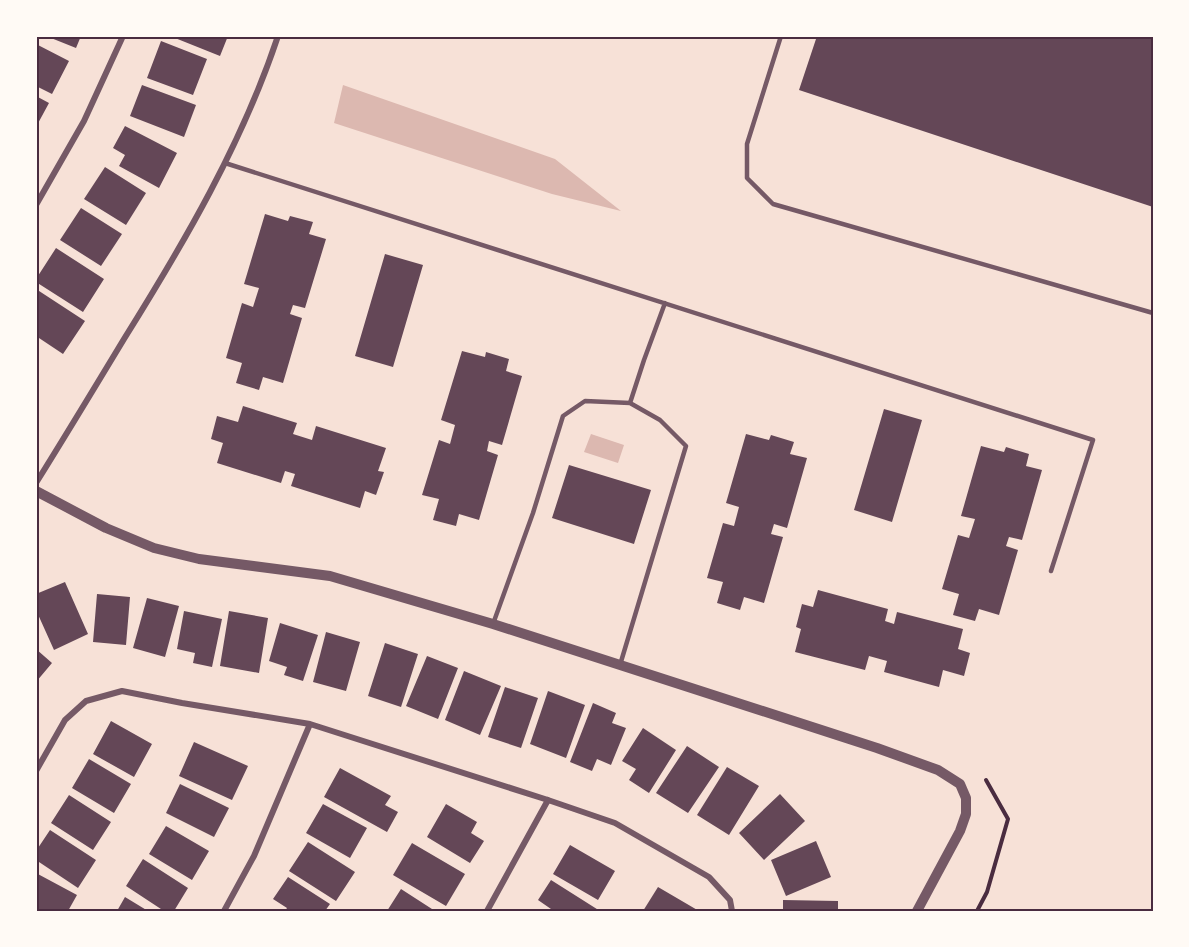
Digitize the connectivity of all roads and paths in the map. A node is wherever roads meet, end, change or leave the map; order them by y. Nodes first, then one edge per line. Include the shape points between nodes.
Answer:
1 (123, 36) edge
2 (279, 36) edge
3 (781, 36) edge
4 (225, 163) junction
5 (36, 204) edge
6 (665, 303) junction
7 (1153, 313) edge
8 (630, 403) junction
9 (36, 483) edge
10 (36, 491) edge
11 (1051, 571) dead end
12 (493, 624) junction
13 (620, 666) junction
14 (310, 724) junction
15 (36, 771) edge
16 (986, 780) dead end
17 (548, 800) junction
18 (224, 911) edge
19 (487, 911) edge
20 (732, 911) edge
21 (917, 911) edge
22 (977, 911) edge

1 - 5 street via 84,121
2 - 4 street
3 - 7 lane via 747,144 747,178 772,204
4 - 6 lane
4 - 9 street via 156,288
6 - 8 lane
6 - 11 lane via 1093,440
8 - 12 lane via 585,401 563,416
8 - 13 lane via 660,420 686,446
10 - 12 street via 154,548 199,559 330,576
12 - 13 street
13 - 21 street via 877,748 938,770 960,784 966,798 966,814
14 - 15 street via 122,691 86,701 65,720
14 - 17 street
14 - 18 street via 254,856
16 - 22 path via 1008,819 987,892
17 - 19 street
17 - 20 street via 615,823 710,877 730,900

